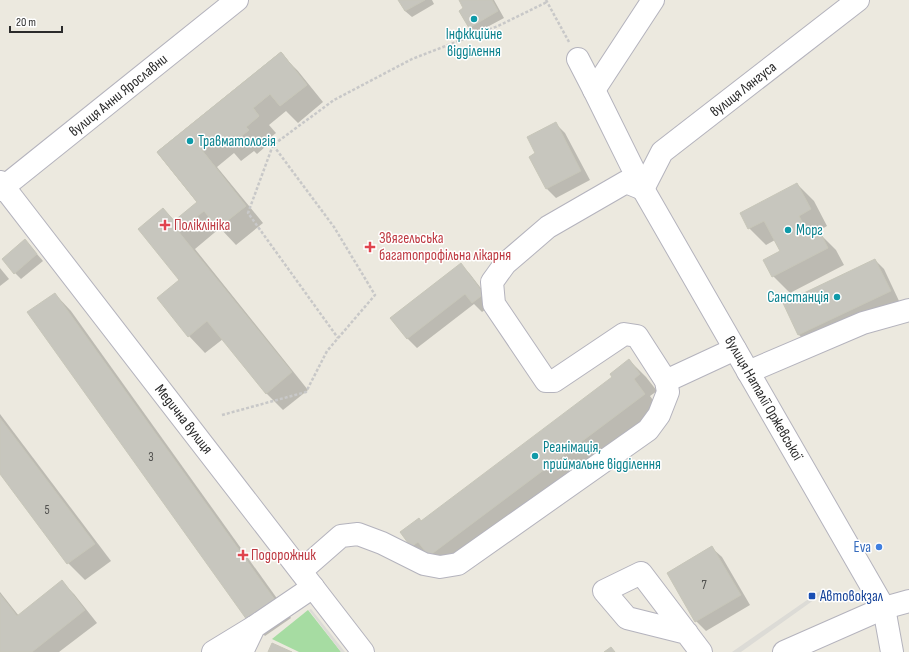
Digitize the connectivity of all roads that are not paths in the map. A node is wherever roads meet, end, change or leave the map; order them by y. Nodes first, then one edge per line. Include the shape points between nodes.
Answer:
1 (237, 0) edge
2 (653, 0) edge
3 (858, 0) edge
4 (578, 59) road end
5 (594, 90) junction
6 (1, 186) edge
7 (643, 189) junction
8 (909, 310) edge
9 (735, 349) junction
10 (748, 372) junction
11 (666, 381) junction
12 (307, 579) junction
13 (909, 601) edge
14 (884, 608) junction
15 (254, 627) junction
16 (687, 633) dead end
17 (213, 652) edge
18 (242, 652) edge
19 (363, 652) edge
20 (701, 652) edge
21 (784, 652) edge
22 (892, 652) edge

1 - 6 street, вулиця Анни Ярославни
2 - 5 street
3 - 7 street, вулиця Лянгуса via 662,152
4 - 5 street, вулиця Наталії Оржевської
5 - 7 street, вулиця Наталії Оржевської
6 - 12 street, Медична вулиця
7 - 9 street, вулиця Наталії Оржевської
7 - 11 street via 626,182 548,227 505,264 492,282 494,304 546,381 554,381 624,334 637,336
8 - 10 street via 863,324
9 - 10 street, вулиця Наталії Оржевської
9 - 11 street
10 - 14 street, вулиця Наталії Оржевської
11 - 12 street via 668,392 659,415 648,430 458,564 440,567 424,564 358,534 341,536
12 - 15 street
12 - 19 street, Медична вулиця
13 - 14 street
14 - 21 street
14 - 22 street, вулиця Наталії Оржевської
15 - 17 street
15 - 18 street
16 - 20 street

